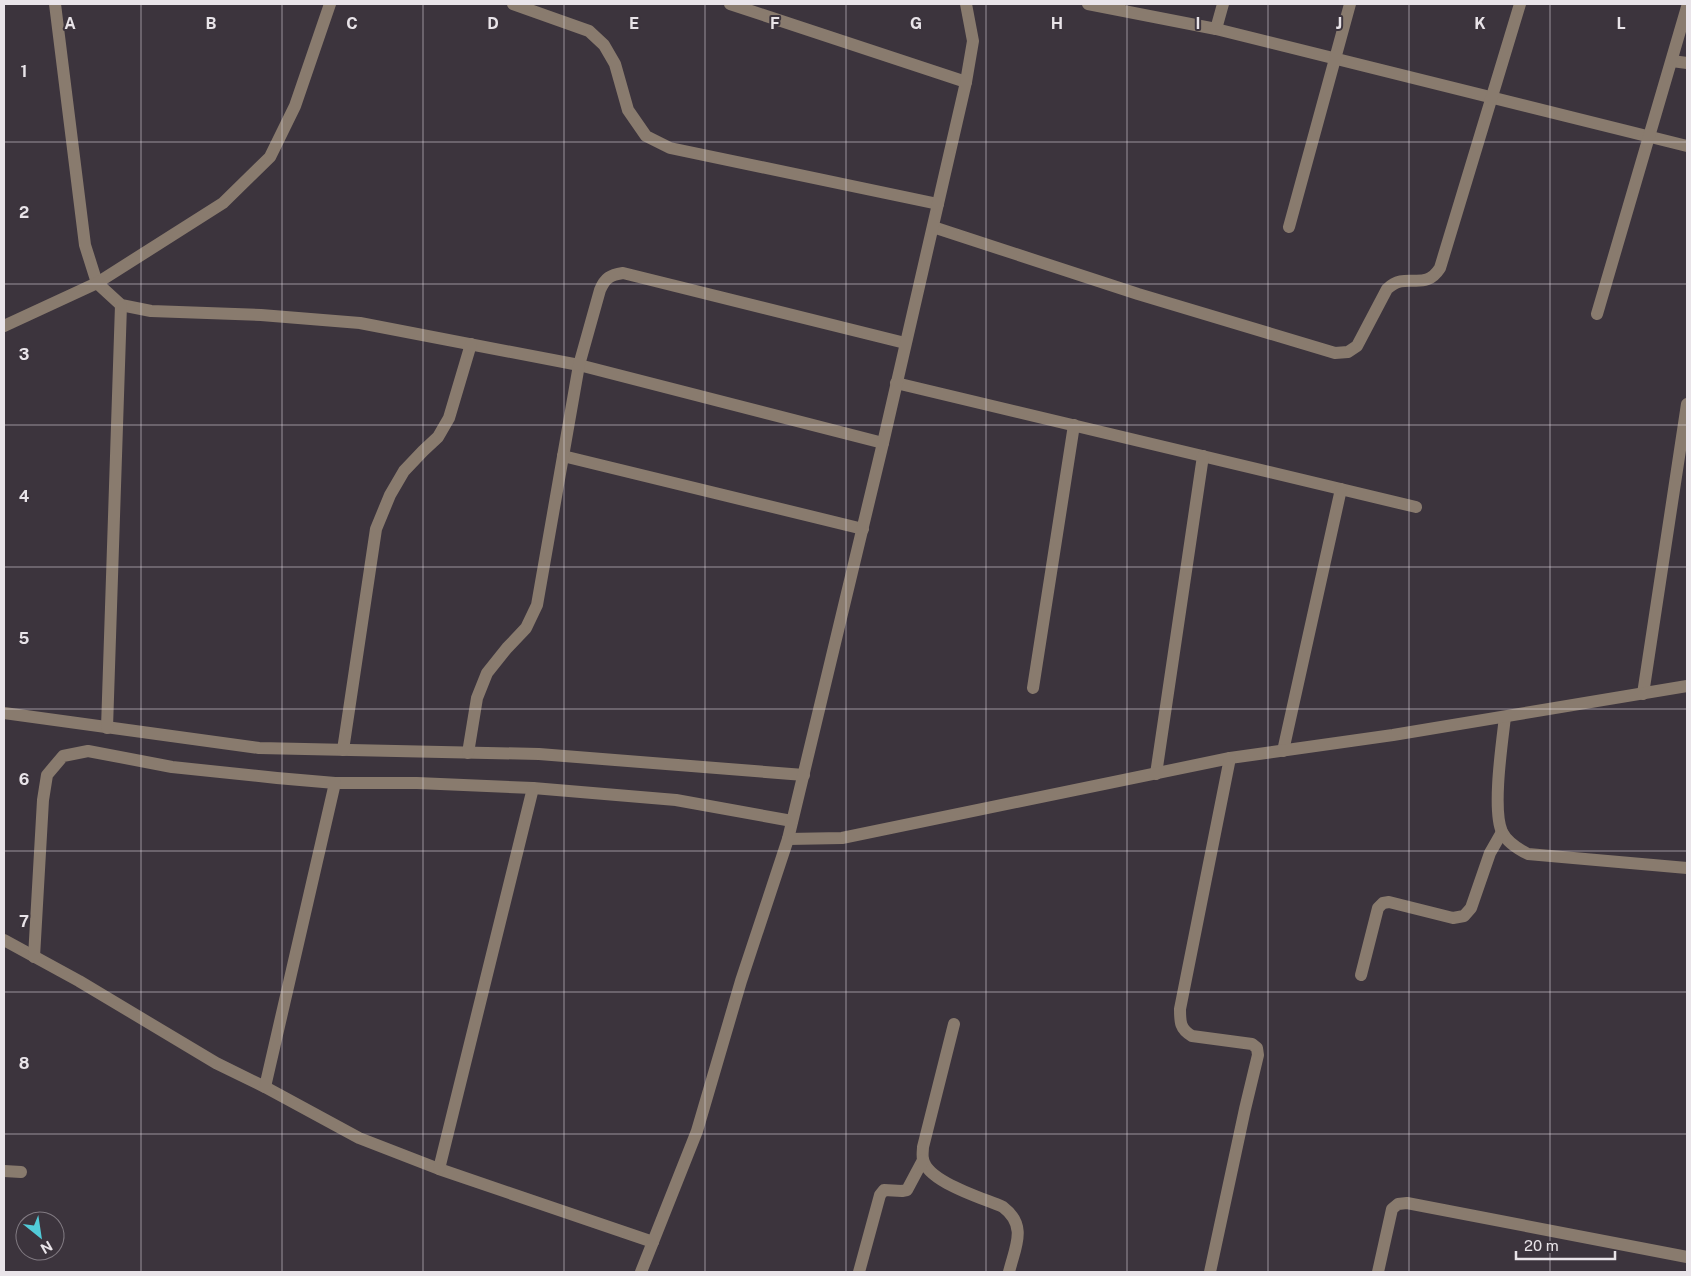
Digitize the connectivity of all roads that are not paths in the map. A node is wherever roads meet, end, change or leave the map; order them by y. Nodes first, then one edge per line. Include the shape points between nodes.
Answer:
1 (55, 4) edge
2 (330, 4) edge
3 (513, 4) edge
4 (730, 4) edge
5 (966, 4) edge
6 (1094, 4) edge
7 (1223, 4) edge
8 (1350, 4) edge
9 (1520, 4) edge
10 (1687, 7) edge
11 (1216, 29) junction
12 (1334, 59) junction
13 (1672, 61) junction
14 (1687, 64) edge
15 (966, 82) junction
16 (1492, 97) junction
17 (1649, 136) junction
18 (1687, 146) edge
19 (938, 204) junction
20 (933, 227) junction
21 (1289, 227) dead end
22 (97, 283) junction
23 (121, 305) junction
24 (1597, 314) dead end
25 (4, 326) edge
26 (905, 343) junction
27 (471, 344) junction
28 (579, 365) junction
29 (896, 383) junction
30 (1687, 404) edge
31 (1074, 425) junction
32 (883, 443) junction
33 (563, 456) junction
34 (1202, 456) junction
35 (1341, 489) junction
36 (1416, 507) dead end
37 (862, 529) junction
38 (1687, 686) edge
39 (1033, 688) dead end
40 (1644, 694) junction
41 (4, 713) edge
42 (1505, 717) junction
43 (108, 728) junction
44 (343, 750) junction
45 (1283, 751) junction
46 (468, 752) junction
47 (1230, 758) junction
48 (1156, 774) junction
49 (804, 775) junction
50 (335, 783) junction
51 (533, 788) junction
52 (794, 817) junction
53 (1502, 832) junction
54 (788, 839) junction
55 (1687, 868) edge
56 (4, 940) edge
57 (34, 957) junction
58 (1361, 975) dead end
59 (954, 1024) dead end
60 (265, 1087) junction
61 (923, 1160) junction
62 (439, 1169) junction
63 (4, 1171) edge
64 (21, 1172) dead end
65 (653, 1242) junction
66 (1687, 1257) edge
67 (641, 1272) edge
68 (859, 1272) edge
69 (1009, 1272) edge
70 (1210, 1272) edge
71 (1378, 1272) edge

1 - 22 street via 85,245
2 - 22 street via 295,106 270,157 223,203
3 - 19 street via 589,32 604,45 615,64 628,110 646,136 670,148
4 - 15 street
5 - 15 street via 972,41
6 - 11 street
7 - 11 street
8 - 12 street
9 - 16 street
10 - 13 street
11 - 12 street
12 - 16 street
12 - 21 street
13 - 14 street
13 - 17 street
15 - 19 street
16 - 17 street
16 - 20 street via 1440,268 1428,280 1395,282 1387,289 1357,346 1348,352 1335,353 1147,297
17 - 18 street
17 - 24 street
19 - 20 street
20 - 26 street
22 - 23 street
22 - 25 street
23 - 27 street via 151,311 261,314 360,323
23 - 43 street
26 - 28 street via 623,273 613,274 604,280
26 - 29 street
27 - 28 street
27 - 44 street via 449,418 438,436 404,471 390,494 376,529
28 - 32 street
28 - 33 street
29 - 31 street
29 - 32 street
30 - 40 street
31 - 34 street
31 - 39 street
32 - 37 street
33 - 37 street
33 - 46 street via 537,605 526,628 487,673 477,698
34 - 35 street
34 - 48 street
35 - 36 street
35 - 45 street
37 - 49 street
38 - 40 street
40 - 42 street
41 - 43 street
42 - 45 street
42 - 53 street via 1497,810
43 - 44 street via 259,748
44 - 46 street
45 - 47 street
46 - 49 street via 539,754
47 - 48 street
47 - 70 street via 1180,1009 1180,1023 1192,1036 1252,1044 1258,1055
48 - 54 street via 842,838
49 - 52 street
50 - 51 street
50 - 57 street via 172,767 88,751 64,756 47,775 43,800
50 - 60 street
51 - 52 street via 676,800
51 - 62 street
52 - 54 street
53 - 55 street via 1515,847 1528,854
53 - 58 street via 1490,853 1471,908 1464,916 1453,918 1389,902 1378,908
54 - 65 street via 697,1131
56 - 57 street
57 - 60 street via 216,1063
59 - 61 street via 923,1147
60 - 62 street via 359,1138
61 - 68 street via 907,1190 884,1190 880,1195
61 - 69 street via 938,1179 1012,1214 1018,1234
62 - 65 street
63 - 64 street
65 - 67 street
66 - 71 street via 1407,1203 1398,1204 1392,1210

